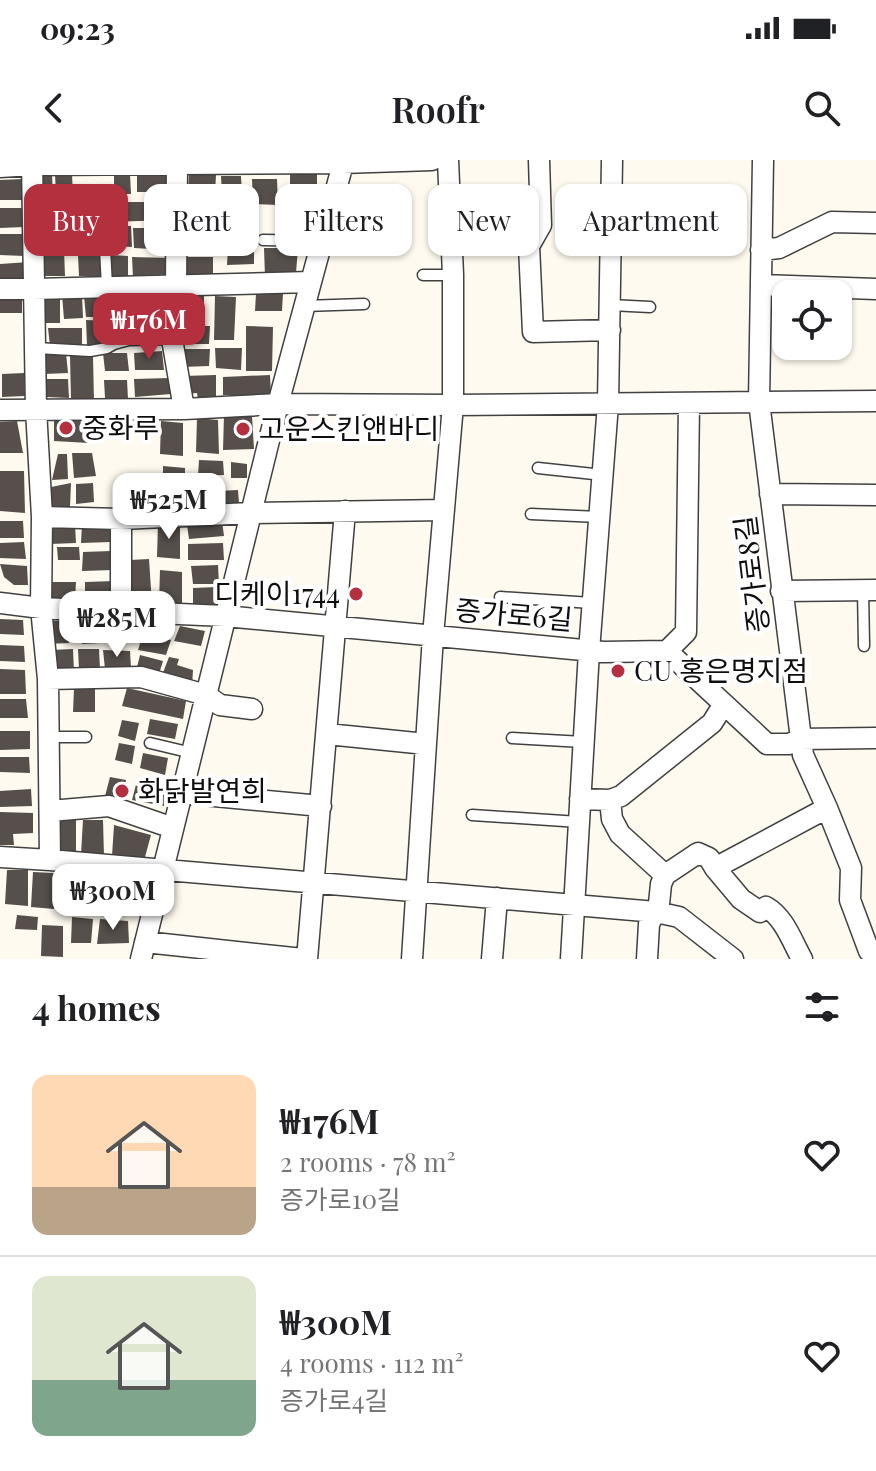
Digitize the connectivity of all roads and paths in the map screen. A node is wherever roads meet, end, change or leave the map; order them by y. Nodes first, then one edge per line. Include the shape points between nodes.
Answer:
1 (432, 160) edge
2 (448, 160) edge
3 (539, 160) edge
4 (612, 160) edge
5 (763, 160) edge
6 (343, 161) edge
7 (278, 162) edge
8 (32, 163) edge
9 (116, 163) edge
10 (177, 165) junction
11 (0, 167) edge
12 (337, 184) edge
13 (612, 184) edge
14 (876, 223) edge
15 (263, 240) dead end
16 (275, 240) edge
17 (761, 250) junction
18 (105, 256) edge
19 (318, 256) edge
20 (611, 256) edge
21 (423, 275) dead end
22 (453, 275) junction
23 (311, 282) junction
24 (176, 285) junction
25 (761, 285) junction
26 (107, 287) junction
27 (0, 289) edge
28 (34, 289) junction
29 (876, 289) edge
30 (364, 304) dead end
31 (610, 305) junction
32 (304, 306) junction
33 (650, 307) dead end
34 (610, 330) junction
35 (172, 339) junction
36 (36, 348) junction
37 (876, 401) edge
38 (759, 402) junction
39 (689, 403) junction
40 (278, 404) junction
41 (608, 404) junction
42 (453, 405) junction
43 (36, 409) junction
44 (184, 409) junction
45 (0, 410) edge
46 (538, 468) dead end
47 (603, 475) junction
48 (770, 494) junction
49 (876, 495) edge
50 (444, 510) junction
51 (345, 511) junction
52 (251, 513) junction
53 (531, 514) dead end
54 (42, 517) junction
55 (599, 517) junction
56 (121, 519) junction
57 (870, 590) edge
58 (781, 591) junction
59 (500, 597) dead end
60 (0, 603) edge
61 (592, 603) junction
62 (41, 608) junction
63 (121, 612) junction
64 (225, 616) junction
65 (336, 626) junction
66 (433, 636) junction
67 (864, 646) dead end
68 (589, 651) junction
69 (667, 651) junction
70 (48, 679) junction
71 (206, 695) junction
72 (724, 704) junction
73 (252, 709) dead end
74 (327, 734) junction
75 (49, 737) junction
76 (86, 737) dead end
77 (512, 738) dead end
78 (876, 738) edge
79 (800, 739) junction
80 (583, 742) junction
81 (150, 743) dead end
82 (426, 744) junction
83 (192, 753) junction
84 (182, 793) junction
85 (580, 799) junction
86 (610, 800) junction
87 (321, 806) junction
88 (827, 808) junction
89 (50, 811) junction
90 (472, 815) dead end
91 (579, 822) junction
92 (173, 828) junction
93 (0, 857) edge
94 (50, 860) junction
95 (715, 868) junction
96 (163, 869) junction
97 (665, 875) junction
98 (314, 884) junction
99 (416, 891) junction
100 (497, 898) junction
101 (574, 904) junction
102 (656, 912) junction
103 (876, 950) edge
104 (143, 951) edge
105 (730, 958) edge
106 (305, 959) edge
107 (412, 959) edge
108 (492, 959) edge
109 (571, 959) edge
110 (647, 959) edge
111 (802, 959) edge

1 - 6 street
2 - 22 street
3 - 34 street via 541,225 529,246 533,332
4 - 13 street
5 - 17 street, 증가로8길
6 - 7 street
6 - 12 street
7 - 10 street
8 - 9 street
8 - 11 street
8 - 28 street
9 - 10 street
10 - 24 street
14 - 17 street via 832,222 779,248
15 - 16 lane
17 - 25 street, 증가로8길
18 - 26 lane
19 - 23 street
20 - 31 street
21 - 22 lane
22 - 42 street
23 - 24 street
23 - 32 street
24 - 26 street
24 - 35 street
25 - 29 street
25 - 38 street, 증가로8길
26 - 28 street
27 - 28 street
28 - 36 street
30 - 32 lane
31 - 33 lane
31 - 34 street
32 - 40 street
34 - 41 street
35 - 36 lane via 129,340 90,351
35 - 44 street
36 - 43 street
37 - 38 street
38 - 39 street
38 - 48 street, 증가로8길
39 - 41 street
39 - 69 street, 증가로8길 via 686,632
40 - 42 street
40 - 44 street
40 - 52 street
41 - 42 street
41 - 47 street
42 - 50 street
43 - 44 street
43 - 45 street
43 - 54 street
46 - 47 lane
47 - 55 street
48 - 49 street
48 - 58 street, 증가로8길
50 - 51 street
50 - 66 street
51 - 52 street
51 - 65 street
52 - 56 street
52 - 64 street
53 - 55 lane
54 - 56 street
54 - 62 street
55 - 61 street
56 - 63 street
57 - 58 street
57 - 67 lane
58 - 79 street, 증가로8길
59 - 61 lane
60 - 62 street, 증가로6길
61 - 68 street
62 - 63 street, 증가로6길
62 - 70 street
63 - 64 street, 증가로6길
64 - 65 street, 증가로6길
64 - 71 street
65 - 66 street, 증가로6길
65 - 74 street
66 - 68 street, 증가로6길
66 - 82 street, 증가로6길
68 - 69 street, 증가로6길
68 - 80 street, 증가로6길
69 - 72 street
70 - 71 street via 141,677
70 - 75 street
71 - 73 street via 220,705
71 - 83 street
72 - 79 street via 767,744
72 - 86 street via 712,723
74 - 82 street
74 - 87 street
75 - 76 lane
75 - 89 street
77 - 80 lane
78 - 79 street
79 - 88 street
80 - 85 street, 증가로6길
81 - 83 lane
82 - 99 street, 증가로6길
83 - 84 street
84 - 87 street
84 - 92 street
85 - 86 street
85 - 91 street, 증가로6길
86 - 97 street via 620,834
87 - 98 street
88 - 95 street
88 - 103 street via 851,868 850,900 869,951
89 - 92 street via 109,806
89 - 94 street
90 - 91 lane
91 - 101 street, 증가로6길
92 - 96 street
93 - 94 street
94 - 96 street
95 - 97 street via 698,853
95 - 111 street via 741,899 760,912 766,907 781,920
96 - 98 street
96 - 104 street
97 - 102 street
98 - 99 street
98 - 106 street
99 - 100 street
99 - 107 street, 증가로6길
100 - 101 street
100 - 108 street
101 - 102 street
101 - 109 street, 증가로6길
102 - 105 street via 679,917
102 - 110 street via 649,924
104 - 106 street

